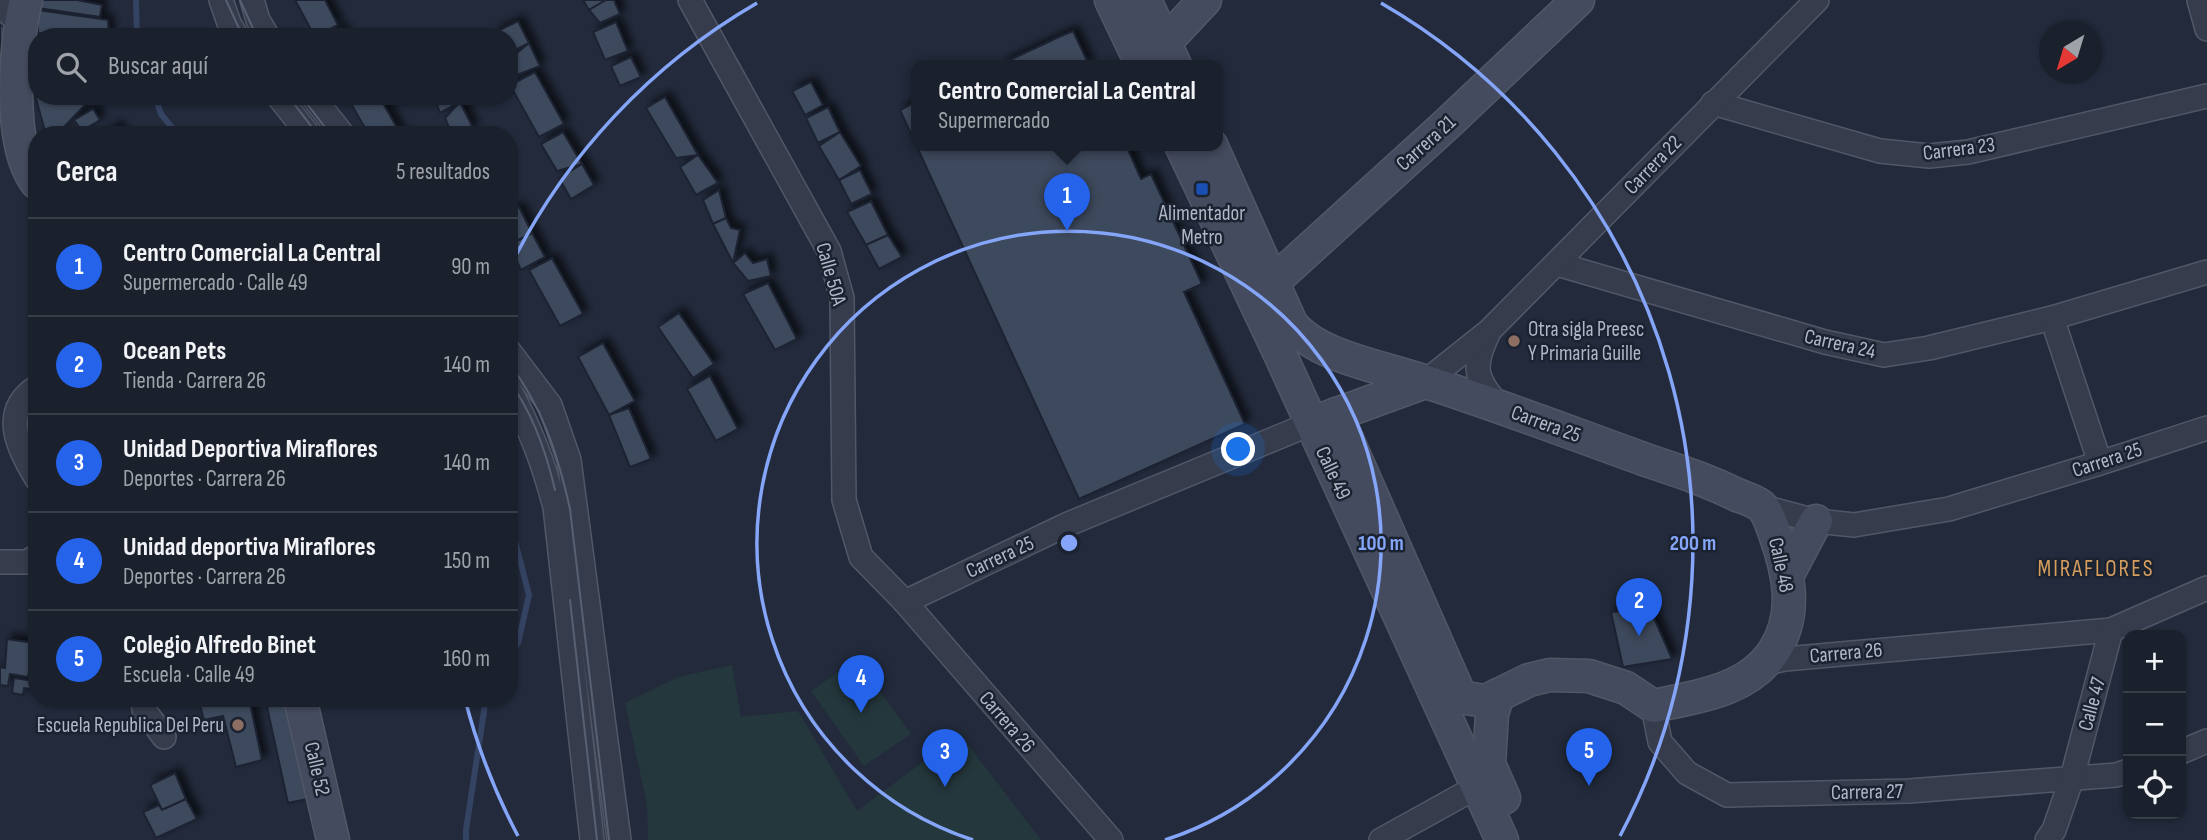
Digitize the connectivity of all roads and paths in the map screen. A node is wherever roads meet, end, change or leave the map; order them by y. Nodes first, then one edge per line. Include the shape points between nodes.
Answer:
1 (221, 0) edge
2 (252, 0) edge
3 (690, 0) edge
4 (1111, 0) edge
5 (1145, 0) edge
6 (1205, 0) edge
7 (1578, 0) edge
8 (1818, 0) edge
9 (2199, 0) edge
10 (15, 10) edge
11 (232, 28) edge
12 (263, 28) edge
13 (2207, 29) edge
14 (1157, 59) edge
15 (2207, 96) edge
16 (1713, 103) junction
17 (285, 105) edge
18 (319, 105) edge
19 (8, 116) edge
20 (302, 126) edge
21 (335, 126) edge
22 (1184, 151) edge
23 (1214, 151) edge
24 (28, 165) edge
25 (1557, 264) junction
26 (2207, 272) edge
27 (1272, 283) junction
28 (2052, 318) junction
29 (1489, 331) junction
30 (518, 363) edge
31 (1425, 382) junction
32 (28, 394) edge
33 (1393, 394) junction
34 (518, 406) edge
35 (1500, 408) junction
36 (1323, 419) junction
37 (2207, 428) edge
38 (2100, 463) junction
39 (28, 465) edge
40 (1360, 467) junction
41 (1763, 507) junction
42 (1816, 521) junction
43 (28, 561) edge
44 (0, 562) edge
45 (1788, 574) junction
46 (2207, 588) edge
47 (905, 602) junction
48 (2111, 630) junction
49 (1766, 663) junction
50 (1498, 695) junction
51 (1653, 706) junction
52 (144, 707) edge
53 (302, 707) edge
54 (164, 737) dead end
55 (2207, 741) edge
56 (2186, 750) edge
57 (2123, 773) edge
58 (2072, 778) junction
59 (1485, 783) junction
60 (332, 840) edge
61 (592, 840) edge
62 (619, 840) edge
63 (1111, 840) edge
64 (1381, 840) edge
65 (1502, 840) edge
66 (1524, 840) edge
67 (2047, 840) edge

1 - 11 street
2 - 12 street
3 - 47 street, Calle 50A via 829,251 842,298 844,499 861,557
4 - 14 main road
5 - 14 main road
6 - 14 main road
7 - 27 main road, Carrera 21
8 - 16 street, Carrera 22
9 - 13 street
10 - 19 main road
15 - 16 street, Carrera 23 via 1968,152 1929,156 1880,151
16 - 25 street, Carrera 22
17 - 20 street
18 - 21 street
19 - 24 main road
22 - 36 main road, Calle 49 via 1279,352
23 - 27 main road
25 - 28 street, Carrera 24 via 1884,355
25 - 29 street, Carrera 22
26 - 28 street, Carrera 24
27 - 31 main road via 1291,323 1306,341
28 - 38 street
29 - 31 street, Carrera 22
29 - 35 street, Carrera 22 via 1477,369 1484,390
30 - 62 street via 550,405 569,460
31 - 33 main road, Carrera 25
31 - 35 main road, Carrera 25
32 - 39 street via 15,404 9,434
33 - 36 main road, Carrera 25
33 - 40 main road via 1364,437
34 - 61 street via 541,455 555,507
35 - 41 main road, Carrera 25 via 1712,483
36 - 40 main road, Calle 49
36 - 47 street, Carrera 25 via 1066,526
36 - 59 main road, Calle 49
37 - 38 street, Carrera 25
38 - 42 street, Carrera 25 via 1949,509 1854,525
40 - 50 main road, Calle 49 via 1458,691 1465,698 1486,701
41 - 42 street, Carrera 25
41 - 45 main road, Calle 48
42 - 45 main road
43 - 44 street
45 - 49 main road, Calle 48 via 1787,621
46 - 48 street, Carrera 26
47 - 63 street, Carrera 26
48 - 49 street, Carrera 26
48 - 58 street, Calle 47
49 - 51 main road, Carrera 26 via 1730,687
50 - 51 main road via 1550,675 1588,676 1626,688
50 - 59 main road, Calle 49
51 - 58 street, Carrera 27 via 1660,742 1687,773 1727,795 1909,791
52 - 54 street
53 - 60 main road, Calle 52
55 - 56 street
57 - 58 street, Carrera 27
58 - 67 street
59 - 64 street
59 - 65 main road, Calle 49
59 - 66 main road, Calle 49

